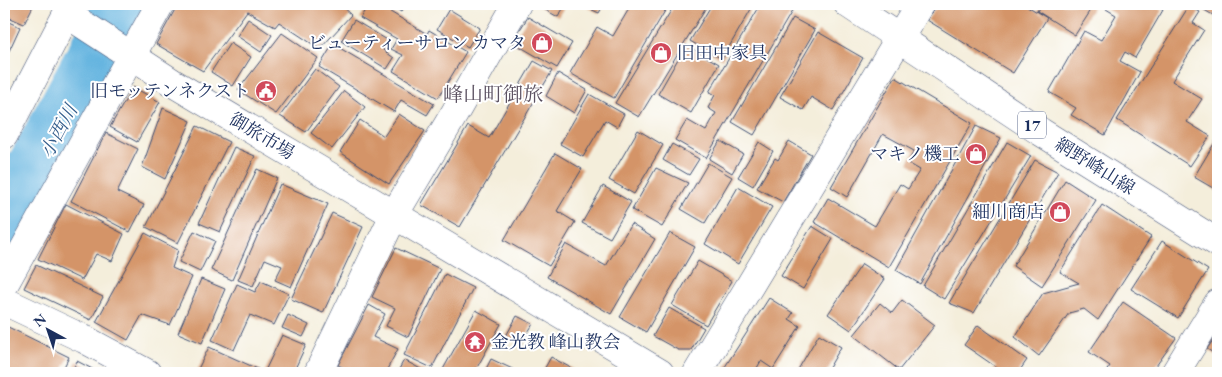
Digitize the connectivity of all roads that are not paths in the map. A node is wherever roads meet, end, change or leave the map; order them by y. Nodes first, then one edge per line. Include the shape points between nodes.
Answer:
1 (160, 4) edge
2 (517, 4) edge
3 (848, 4) edge
4 (920, 4) edge
5 (74, 13) edge
6 (901, 38) junction
7 (129, 53) junction
8 (4, 135) edge
9 (394, 215) junction
10 (1218, 244) edge
11 (4, 285) edge
12 (4, 301) edge
13 (1218, 303) edge
14 (146, 373) edge
15 (318, 373) edge
16 (660, 373) edge
17 (697, 373) edge
18 (1175, 373) edge

1 - 7 street
2 - 9 street
3 - 6 street, 網野峰山線 / 17
4 - 6 street
5 - 7 street, 御旅市場
5 - 8 street
6 - 10 street, 網野峰山線 / 17 via 1041,132
6 - 17 street
7 - 9 street, 御旅市場 via 173,83
7 - 11 street
9 - 15 street
9 - 16 street, 御旅市場
12 - 14 street
13 - 18 street

